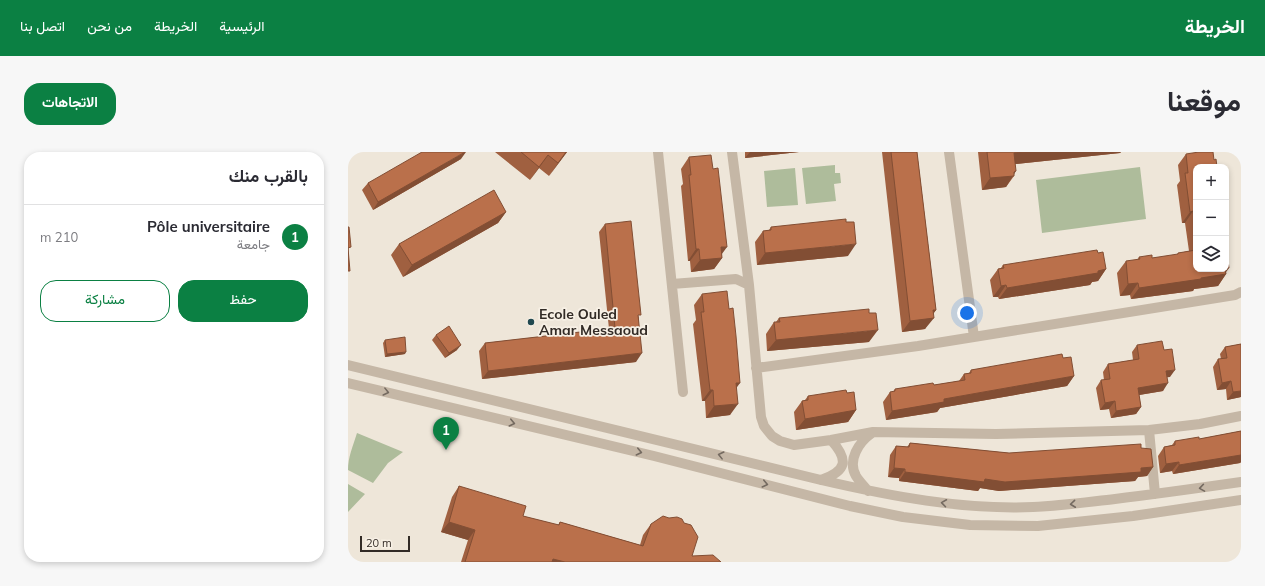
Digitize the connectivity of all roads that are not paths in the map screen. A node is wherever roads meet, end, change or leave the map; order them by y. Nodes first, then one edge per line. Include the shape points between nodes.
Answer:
1 (658, 152) edge
2 (732, 152) edge
3 (949, 152) edge
4 (672, 284) junction
5 (749, 285) junction
6 (1241, 292) edge
7 (974, 337) junction
8 (348, 364) edge
9 (756, 368) junction
10 (348, 383) edge
11 (683, 392) dead end
12 (1241, 416) edge
13 (1149, 430) junction
14 (873, 432) junction
15 (851, 436) junction
16 (830, 440) junction
17 (846, 449) junction
18 (844, 461) junction
19 (853, 468) junction
20 (821, 480) junction
21 (1241, 482) edge
22 (868, 491) junction
23 (1155, 494) junction
24 (1241, 500) edge

1 - 4 street
2 - 5 street
3 - 7 street
4 - 5 street via 736,279
4 - 11 street
5 - 9 street
6 - 7 street
7 - 9 street
20 -> 8 street
9 - 16 street via 761,417 772,436 794,445
10 -> 24 street via 903,517 970,525 1038,526 1133,516
12 - 13 street
13 - 14 street via 996,434
13 - 23 street
14 - 15 street
14 - 19 street via 864,438 854,455
15 - 16 street
15 - 17 street
16 - 17 street
16 - 18 street via 840,450
17 - 18 street
17 - 19 street
18 - 20 street via 832,476
19 - 22 street
20 - 22 street
21 -> 23 street
23 -> 22 street via 1032,507 953,504

